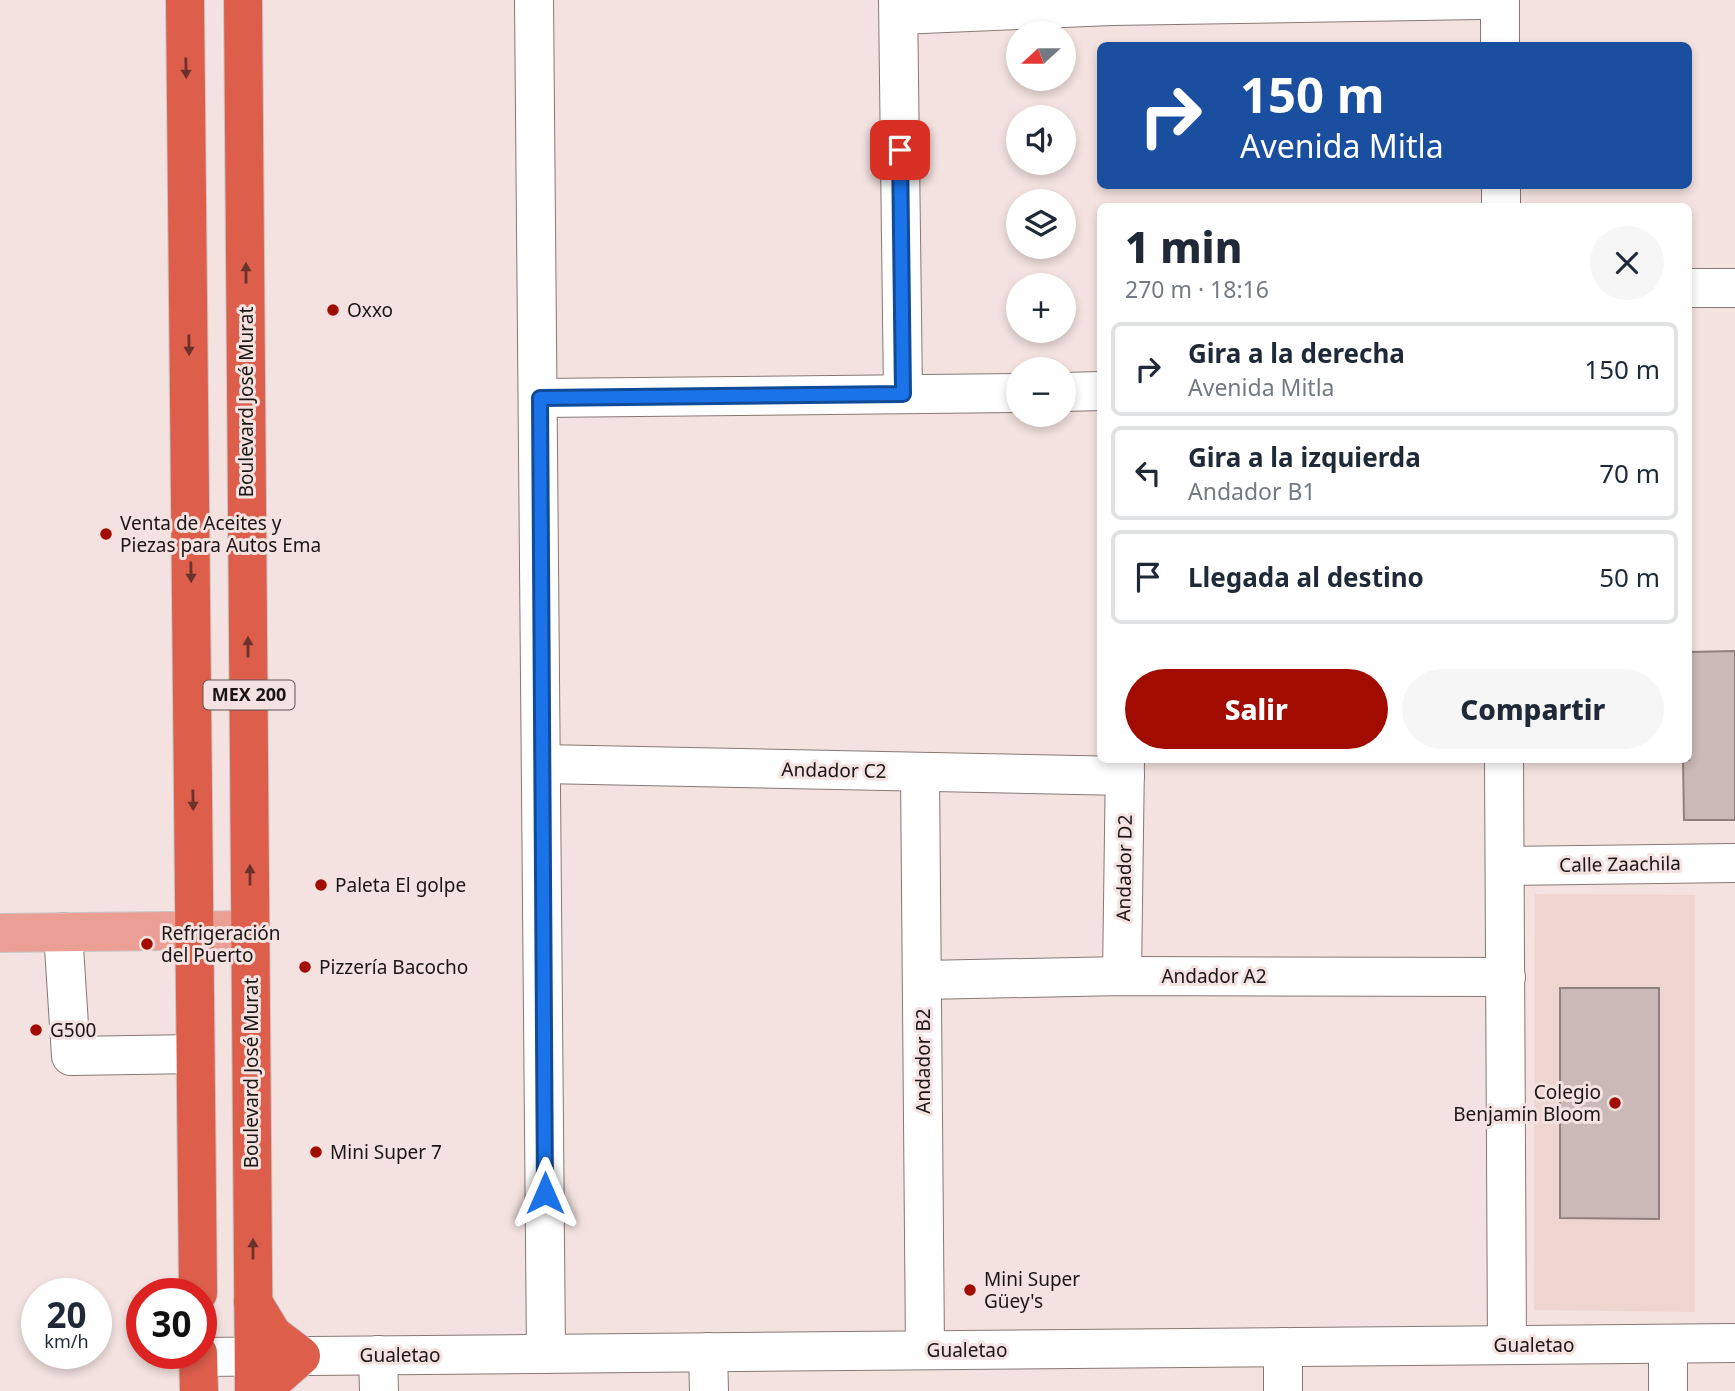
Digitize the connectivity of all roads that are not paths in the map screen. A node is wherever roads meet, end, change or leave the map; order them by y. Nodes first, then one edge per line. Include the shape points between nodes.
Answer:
1 (185, 0) edge
2 (243, 0) edge
3 (534, 0) edge
4 (1479, 0) edge
5 (1500, 0) edge
6 (1111, 3) edge
7 (899, 7) edge
8 (1500, 42) edge
9 (1692, 288) edge
10 (1735, 288) edge
11 (1097, 391) edge
12 (1076, 392) edge
13 (1006, 393) edge
14 (903, 394) junction
15 (540, 398) junction
16 (1504, 763) edge
17 (543, 764) junction
18 (1125, 768) edge
19 (920, 772) junction
20 (1735, 863) edge
21 (1505, 866) junction
22 (194, 930) junction
23 (250, 930) junction
24 (63, 932) junction
25 (0, 933) edge
26 (1122, 976) junction
27 (1506, 977) junction
28 (923, 980) junction
29 (195, 1054) junction
30 (198, 1278) edge
31 (253, 1302) junction
32 (1735, 1343) edge
33 (1668, 1344) junction
34 (1507, 1345) junction
35 (1283, 1347) junction
36 (925, 1350) junction
37 (708, 1352) junction
38 (547, 1354) junction
39 (301, 1356) junction
40 (214, 1369) edge
41 (379, 1373) edge
42 (254, 1374) edge
43 (267, 1391) edge
44 (709, 1391) edge
45 (1283, 1391) edge
46 (1668, 1391) edge

1 -> 22 highway, MEX 200
23 -> 2 highway, Boulevard José Murat / MEX 200
3 - 15 street
4 - 6 street
5 - 8 street
6 - 7 street
7 - 14 street
9 - 10 street
11 - 12 street
13 - 14 street
14 - 15 street
15 - 17 street
16 - 21 street
17 - 19 street, Andador C2
17 - 38 street
18 - 19 street, Andador C2
18 - 26 street, Andador D2
19 - 28 street, Andador B2
20 - 21 street, Calle Zaachila
21 - 27 street
22 - 23 main road
22 - 24 main road
22 - 29 highway, MEX 200
31 -> 23 highway, Boulevard José Murat / MEX 200
24 - 25 main road
24 - 29 street via 71,1056
26 - 27 street, Andador A2
26 - 28 street, Andador A2
27 - 34 street
28 - 36 street, Andador B2
29 - 30 highway, MEX 200
31 - 39 highway via 273,1335
31 - 42 highway, Boulevard José Murat / MEX 200
32 - 33 street, Gualetao
33 - 34 street, Gualetao
33 - 46 street
34 - 35 street, Gualetao
35 - 36 street, Gualetao
35 - 45 street
36 - 37 street, Gualetao
37 - 38 street, Gualetao
37 - 44 street
38 - 41 street, Gualetao
39 - 41 street, Gualetao
39 - 42 street, Gualetao
39 - 43 highway
40 - 42 street, Gualetao

